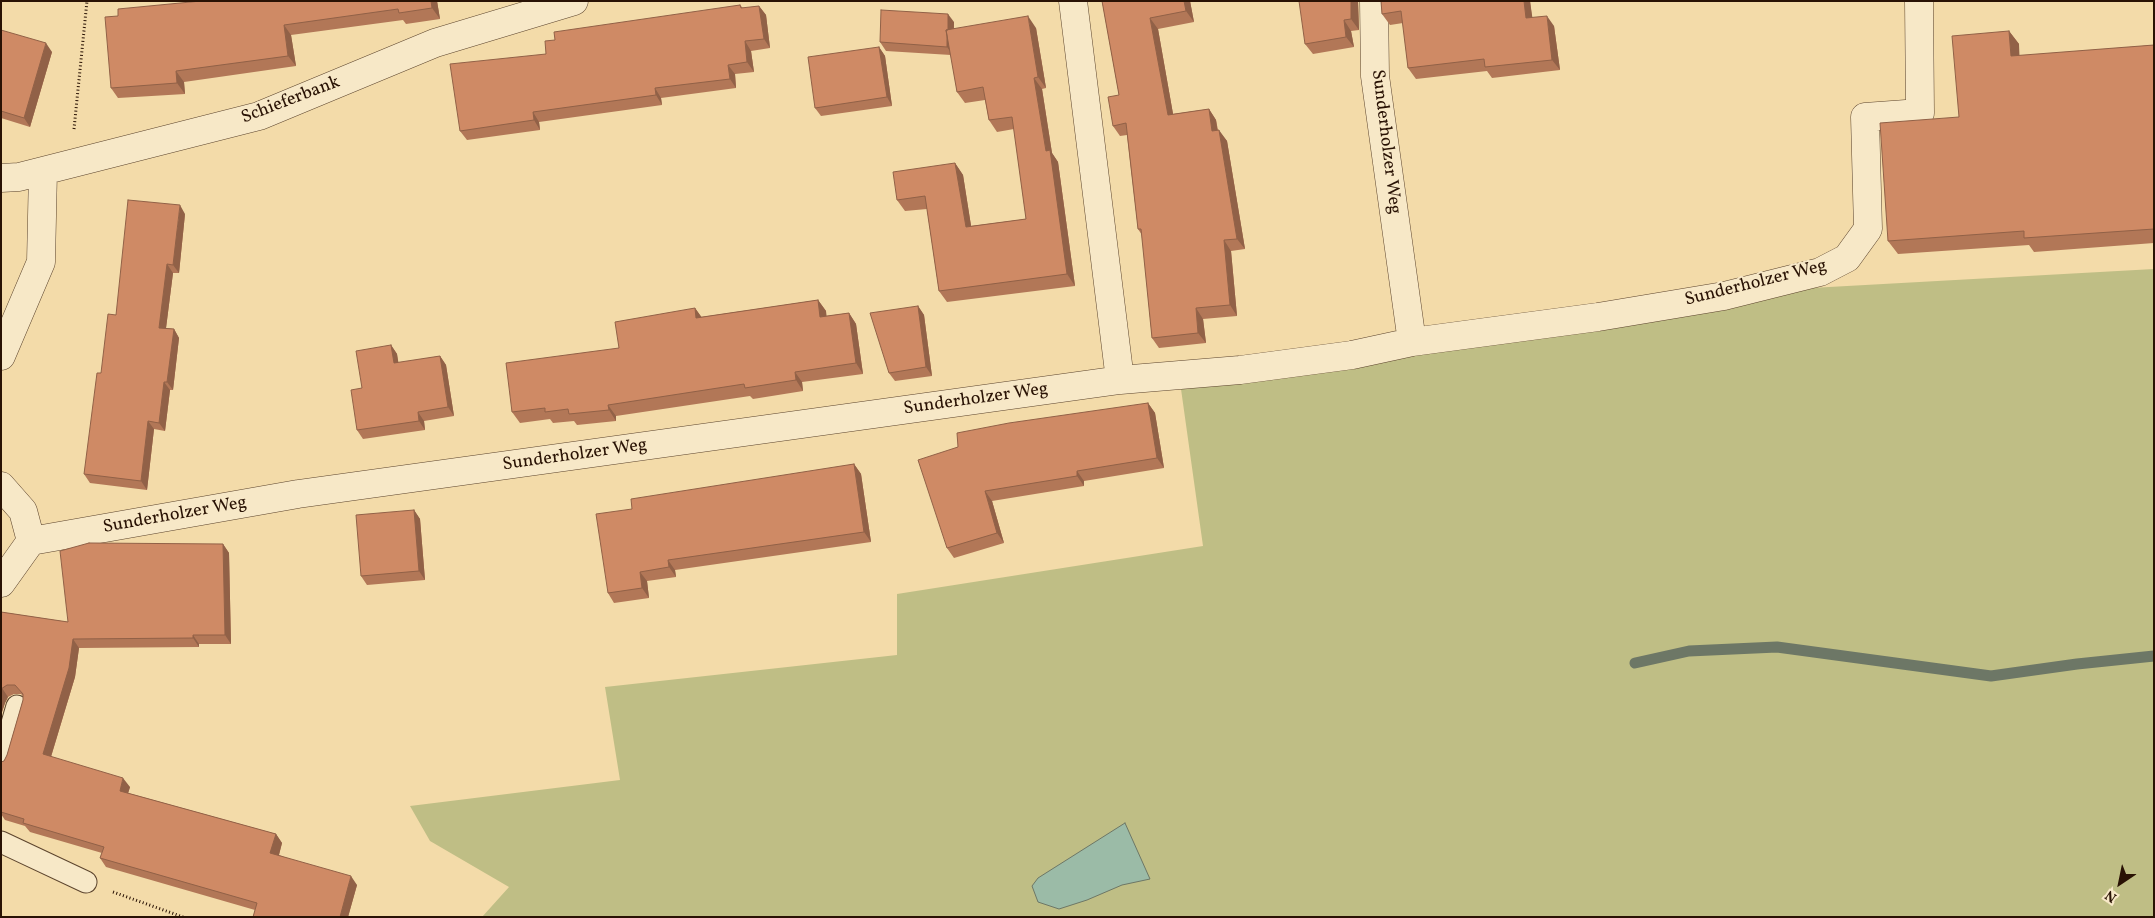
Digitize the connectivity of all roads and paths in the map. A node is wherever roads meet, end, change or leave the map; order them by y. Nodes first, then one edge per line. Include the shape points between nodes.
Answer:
1 (87, 1) edge
2 (574, 1) edge
3 (1073, 1) edge
4 (1374, 1) edge
5 (1919, 1) edge
6 (70, 164) junction
7 (43, 171) junction
8 (1, 178) edge
9 (1412, 342) junction
10 (1, 356) edge
11 (1120, 380) junction
12 (1, 486) edge
13 (31, 541) junction
14 (1, 583) edge
15 (17, 706) edge
16 (1, 761) edge
17 (1, 842) edge
18 (86, 882) joint
19 (183, 917) edge

1 - 6 path
2 - 6 street, Schieferbank via 435,43 259,116
3 - 11 street
4 - 9 street, Sunderholzer Weg via 1375,76
5 - 9 street, Sunderholzer Weg via 1920,114 1865,117 1868,229 1847,258 1820,272 1724,296
6 - 7 street, Schieferbank
7 - 8 street, Schieferbank
7 - 10 street via 40,262
9 - 11 street, Sunderholzer Weg via 1352,355 1240,370
11 - 13 street, Sunderholzer Weg via 298,494
12 - 13 street via 23,511
13 - 14 street
15 - 16 lane
17 - 18 lane
18 - 19 path

